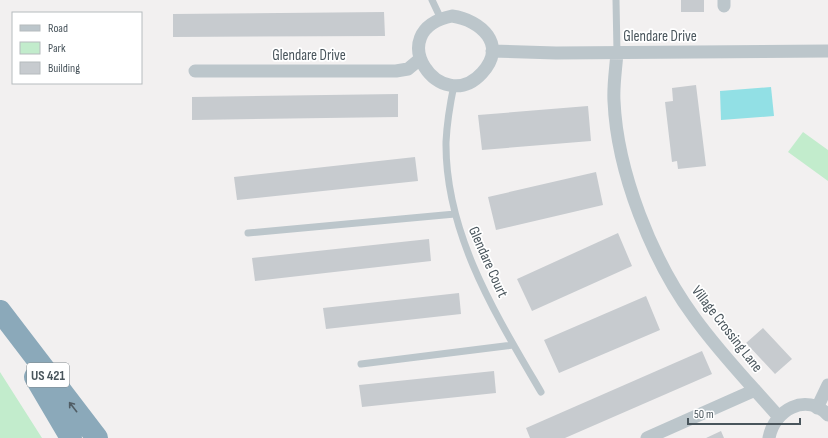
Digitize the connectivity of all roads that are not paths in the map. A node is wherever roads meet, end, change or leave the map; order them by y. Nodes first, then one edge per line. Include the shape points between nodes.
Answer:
1 (432, 0) edge
2 (616, 0) edge
3 (441, 19) junction
4 (492, 51) junction
5 (828, 51) edge
6 (617, 52) junction
7 (420, 59) junction
8 (195, 71) dead end
9 (454, 85) junction
10 (455, 214) junction
11 (248, 233) dead end
12 (0, 311) edge
13 (0, 318) edge
14 (513, 344) junction
15 (361, 364) dead end
16 (828, 386) edge
17 (755, 390) junction
18 (541, 392) dead end
19 (817, 408) junction
20 (828, 415) edge
21 (778, 416) junction
22 (71, 438) edge
23 (97, 438) edge
24 (647, 438) edge
25 (769, 438) edge

1 - 3 lane
2 - 6 lane, Village Crossing Lane
3 - 4 street via 452,16 465,18 477,24 490,40
3 - 7 street via 432,23 423,33 419,46
4 - 6 street, Glendare Drive
4 - 9 street via 488,64 481,74 469,82
5 - 6 street, Glendare Drive
6 - 17 street, Village Crossing Lane via 614,100 619,139 639,213 661,263 693,316
7 - 8 street, Glendare Drive via 408,69 396,71
7 - 9 street via 431,76 442,83
9 - 10 lane, Glendare Court via 447,121 446,144
10 - 11 lane
10 - 14 lane, Glendare Court via 470,259
23 -> 12 highway, US 421
13 - 22 highway
14 - 15 lane
14 - 18 lane, Glendare Court
16 - 19 street
17 - 21 street, Village Crossing Lane
17 - 24 street
19 - 20 street
19 - 21 street via 809,405 792,407
21 - 25 street via 770,430

